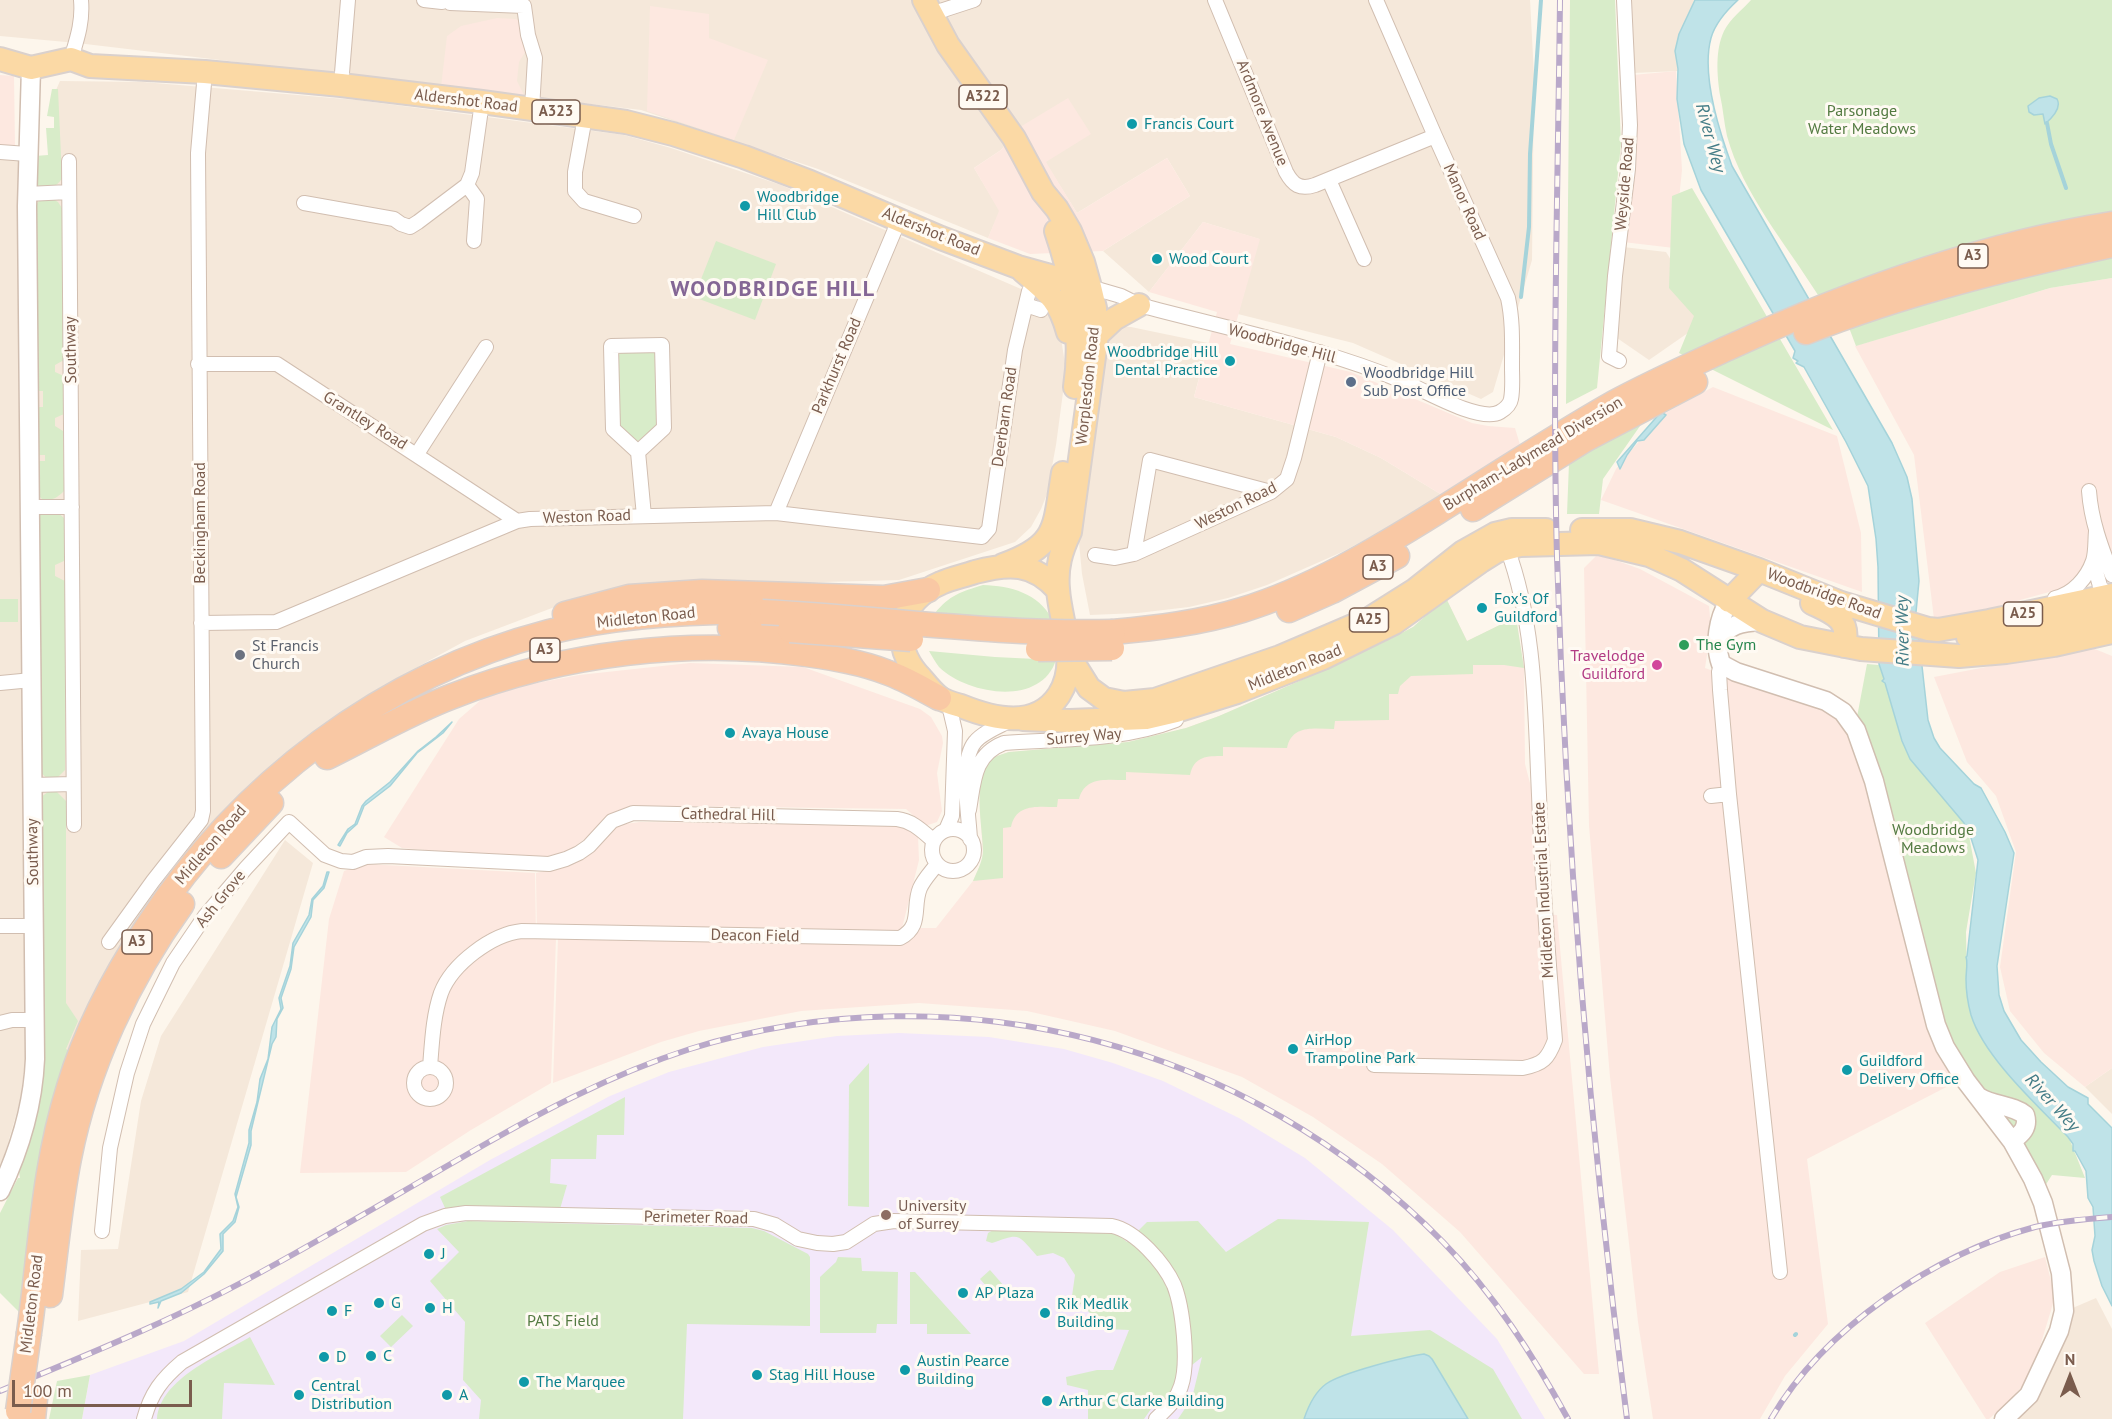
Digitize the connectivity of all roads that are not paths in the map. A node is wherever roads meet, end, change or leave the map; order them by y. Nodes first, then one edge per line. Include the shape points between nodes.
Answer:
1 (81, 0) edge
2 (348, 0) edge
3 (424, 0) edge
4 (974, 0) edge
5 (1215, 0) edge
6 (1376, 0) edge
7 (1624, 0) edge
8 (926, 4) edge
9 (0, 59) edge
10 (71, 59) junction
11 (31, 68) junction
12 (204, 72) junction
13 (340, 85) junction
14 (482, 102) junction
15 (532, 109) junction
16 (585, 117) junction
17 (1435, 136) junction
18 (0, 152) edge
19 (27, 154) junction
20 (69, 161) dead end
21 (1329, 180) junction
22 (467, 185) junction
23 (69, 192) junction
24 (1043, 192) junction
25 (27, 194) junction
26 (304, 203) dead end
27 (634, 216) dead end
28 (899, 220) junction
29 (2112, 224) edge
30 (1056, 232) junction
31 (474, 241) dead end
32 (2112, 245) edge
33 (1364, 259) dead end
34 (1017, 267) junction
35 (1081, 284) junction
36 (1029, 291) dead end
37 (1026, 305) junction
38 (1139, 305) junction
39 (1041, 310) dead end
40 (1840, 310) junction
41 (1097, 335) junction
42 (1763, 341) junction
43 (486, 347) dead end
44 (1320, 352) junction
45 (1619, 361) dead end
46 (198, 364) junction
47 (1076, 384) junction
48 (1504, 410) joint
49 (638, 452) junction
50 (417, 454) junction
51 (2089, 491) dead end
52 (1271, 492) junction
53 (31, 507) junction
54 (72, 507) junction
55 (776, 513) junction
56 (644, 516) junction
57 (517, 521) junction
58 (989, 529) joint
59 (2096, 531) junction
60 (1070, 532) junction
61 (1554, 537) junction
62 (1507, 548) junction
63 (1134, 554) junction
64 (1095, 555) dead end
65 (2093, 561) junction
66 (1000, 566) junction
67 (1768, 574) junction
68 (928, 590) junction
69 (1058, 590) junction
70 (1729, 601) junction
71 (2108, 612) edge
72 (1762, 621) junction
73 (201, 623) junction
74 (1933, 630) junction
75 (1113, 640) junction
76 (1717, 643) junction
77 (1844, 646) junction
78 (1069, 656) junction
79 (1729, 668) junction
80 (438, 672) junction
81 (32, 680) junction
82 (0, 683) edge
83 (1182, 690) junction
84 (1237, 692) junction
85 (944, 700) junction
86 (1017, 719) junction
87 (327, 757) junction
88 (73, 784) junction
89 (33, 785) junction
90 (1729, 794) junction
91 (1711, 796) dead end
92 (969, 810) junction
93 (74, 825) dead end
94 (946, 830) junction
95 (970, 839) junction
96 (934, 841) junction
97 (531, 864) joint
98 (937, 864) junction
99 (0, 926) edge
100 (34, 926) junction
101 (109, 942) dead end
102 (36, 1020) junction
103 (0, 1023) edge
104 (1374, 1065) dead end
105 (430, 1067) dead end
106 (1978, 1096) junction
107 (2012, 1141) junction
108 (0, 1191) edge
109 (102, 1231) dead end
110 (1780, 1272) dead end
111 (37, 1332) junction
112 (26, 1412) edge
113 (144, 1419) edge
114 (1156, 1419) edge
115 (2004, 1419) edge

1 - 10 street via 80,31
2 - 13 street
3 - 15 street via 530,4 528,35 535,58
4 - 8 street
5 - 21 street, Ardmore Avenue via 1286,172 1293,183 1305,188
6 - 17 street, Manor Road
7 - 45 street, Weyside Road via 1630,125 1609,356
8 - 24 main road, Worplesdon Road / A322 via 964,69 1014,138
9 - 11 main road, Aldershot Road / A323
10 - 11 main road, Aldershot Road / A323
10 - 12 main road, Aldershot Road / A323 via 90,66
11 - 19 street, Southway
12 - 13 main road, Aldershot Road / A323
12 - 46 street, Beckingham Road via 198,139
13 - 14 main road, Aldershot Road / A323
14 - 15 main road, Aldershot Road / A323
14 - 22 street
15 - 16 main road, Aldershot Road / A323
16 - 27 street via 575,191 584,201
16 - 28 main road, Aldershot Road / A323 via 626,122 722,150
17 - 21 street, Ardmore Avenue
17 - 48 street, Manor Road via 1508,298 1512,379 1511,399
18 - 19 street
19 - 25 street, Southway
20 - 23 street, Southway
21 - 33 street
22 - 26 street via 410,227 394,219
22 - 31 street via 477,199
23 - 25 street
23 - 54 street, Southway
24 - 30 main road, Worplesdon Road
24 - 35 main road, Worplesdon Road via 1070,231 1083,262
25 - 53 street, Southway
28 - 34 main road, Aldershot Road / A323
28 - 55 street, Parkhurst Road
29 - 40 highway, A3 via 1979,254
30 - 34 main road via 1054,248 1047,257 1036,264
30 - 35 main road, Worplesdon Road
32 - 40 highway, A3
34 - 35 main road
34 - 47 main road via 1049,293 1061,309
35 - 38 street, Woodbridge Hill
35 - 41 main road, Worplesdon Road via 1095,308
35 - 47 main road, Worplesdon Road
36 - 37 street, Deerbarn Road
37 - 39 street
37 - 58 street, Deerbarn Road via 1015,350
38 - 41 main road via 1114,319
38 - 44 street, Woodbridge Hill
40 - 42 highway, A3
41 - 60 main road, Worplesdon Road
42 - 75 highway, Burpham-Ladymead Diversion / A3 via 1641,389 1341,568 1243,610
42 - 75 highway, A3 via 1617,422 1332,591 1237,628 1195,638
43 - 50 street
44 - 48 street, Woodbridge Hill via 1405,382 1478,414
44 - 52 street, Weston Road via 1287,479
46 - 50 street, Grantley Road via 277,364
46 - 73 street, Beckingham Road
47 - 66 main road, Worplesdon Road via 1052,529 1033,552
49 - 49 street via 664,428 662,345 611,346 613,429
49 - 56 street
50 - 57 street, Grantley Road
51 - 59 street
52 - 63 street, Weston Road
52 - 63 street via 1150,460
53 - 54 street
53 - 81 street, Southway
54 - 88 street, Southway
55 - 56 street, Weston Road
55 - 58 street, Weston Road via 982,537
56 - 57 street, Weston Road
57 - 73 street, Weston Road via 276,622
59 - 65 street
59 - 71 street
60 - 69 main road, Worplesdon Road via 1059,559
60 - 83 main road via 1068,581 1077,633 1089,671 1109,688 1122,693
61 - 62 main road, Midleton Road / A25
61 - 67 main road, Woodbridge Road / A25 via 1630,530
61 - 70 main road, A25 via 1649,555 1682,570
61 - 83 main road, Midleton Road / A25 via 1512,530 1486,538 1369,620 1280,657
62 - 84 main road, Midleton Road / A25 via 1472,566 1394,623 1323,658
62 - 104 street, Midleton Industrial Estate via 1517,574 1532,655 1555,1040 1549,1056 1537,1065 1523,1068
63 - 64 street, Weston Road via 1115,558
65 - 71 street
65 - 74 street via 2079,585 2062,597
66 - 68 main road
66 - 69 main road via 1029,569
67 - 70 main road
67 - 74 main road, Woodbridge Road / A25 via 1841,603
67 - 77 main road, A25 via 1790,592 1842,621 1846,633
68 - 80 highway via 884,598 702,592 629,597 542,620 498,638
68 - 85 main road via 907,614 901,630 902,651 911,667
69 - 78 main road
70 - 72 main road, A25
70 - 76 street via 1721,617
71 - 74 main road, Woodbridge Road / A25
71 - 77 main road, A25 via 2006,652 1959,656
72 - 76 street via 1730,627
72 - 77 main road, A25 via 1800,637
73 - 101 street, Beckingham Road via 201,820
75 - 80 highway, Midleton Road / A3, bridge via 837,616 762,612 677,614 602,621 547,633
75 - 87 highway, Midleton Road / A3, bridge via 1031,649 737,628 614,636 549,649 489,668 436,691
76 - 79 street
78 - 83 main road, Midleton Road / A25 via 1089,688 1111,701 1148,701
78 - 86 main road via 1065,683 1055,701 1041,711
79 - 90 street via 1719,672
79 - 106 street via 1826,701 1843,712 1856,730 1874,781 1936,1025 1945,1047
80 - 111 highway, Midleton Road / A3 via 347,723 271,780 199,856 132,949 89,1032 57,1130 45,1194
81 - 82 street
81 - 89 street, Southway
84 - 86 main road, Midleton Road / A25 via 1146,718
84 - 92 street, Surrey Way via 1158,727 1122,735 1004,743 994,747 981,758
85 - 86 main road via 975,712
85 - 87 highway via 886,672 831,657 754,649 639,653 562,664 474,688
85 - 94 street via 955,731 952,816
86 - 92 street, Surrey Way via 975,741 969,752
87 - 111 highway, Midleton Road / A3 via 271,803 205,875 138,973 114,1020 86,1094 69,1155
88 - 89 street
88 - 93 street, Southway
89 - 100 street, Southway
90 - 91 street
90 - 110 street
92 - 95 street, Surrey Way
94 - 95 street via 962,832
94 - 96 street
95 - 98 street via 973,852 962,868 949,870
96 - 97 street, Cathedral Hill via 907,820 897,819 633,813 612,821 589,846 566,859
96 - 98 street via 932,853
97 - 109 street, Ash Grove via 388,856 341,861 325,855 289,822 218,900 173,963 144,1024 127,1073 110,1148
98 - 105 street, Deacon Field via 920,888 914,925 900,938 522,931 492,940 460,964 441,992
99 - 100 street
100 - 102 street, Southway
102 - 103 street
102 - 108 street, Southway via 31,1099 16,1154
106 - 107 street
106 - 107 street via 2025,1115 2024,1131
107 - 115 street via 2043,1203 2064,1292 2064,1311 2059,1331 2029,1395
111 - 112 highway, Midleton Road / A3
113 - 114 street, Perimeter Road via 163,1379 182,1362 423,1224 451,1214 473,1213 754,1219 775,1225 798,1239 834,1244 846,1242 874,1224 894,1221 1123,1229 1143,1243 1171,1280 1180,1308 1185,1352 1182,1385 1177,1397

